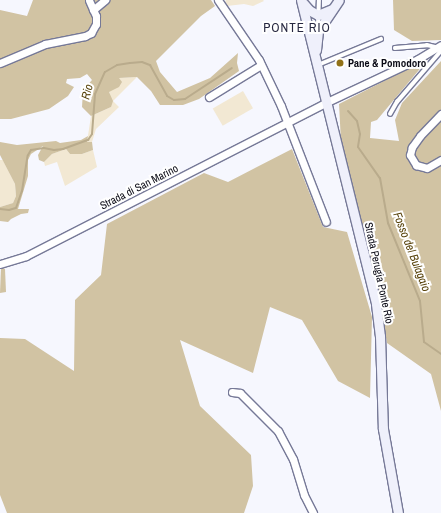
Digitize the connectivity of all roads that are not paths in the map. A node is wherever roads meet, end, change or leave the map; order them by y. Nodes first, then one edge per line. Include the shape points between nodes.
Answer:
1 (90, 0) edge
2 (105, 0) edge
3 (218, 0) edge
4 (301, 0) edge
5 (319, 0) edge
6 (338, 3) edge
7 (93, 10) junction
8 (318, 15) junction
9 (318, 31) junction
10 (381, 39) dead end
11 (395, 48) dead end
12 (440, 48) edge
13 (0, 63) edge
14 (261, 65) junction
15 (317, 66) junction
16 (209, 97) dead end
17 (327, 102) junction
18 (390, 114) dead end
19 (441, 114) edge
20 (287, 123) junction
21 (441, 160) edge
22 (326, 222) dead end
23 (0, 264) edge
24 (232, 392) dead end
25 (313, 513) edge
26 (398, 513) edge

1 - 7 street
2 - 7 street
3 - 14 street
4 - 8 main road, Strada Perugia Ponte Rio via 308,10
4 - 15 main road, Strada Perugia Ponte Rio
5 - 8 lane
6 - 8 main road
6 - 9 main road
7 - 13 street via 96,24 91,33 44,44
8 - 9 lane
9 - 15 main road, Strada Perugia Ponte Rio
10 - 15 lane
11 - 12 lane via 427,45
12 - 17 street, Strada di San Marino
12 - 18 lane
14 - 16 street
14 - 20 street
15 - 17 main road, Strada Perugia Ponte Rio
17 - 20 street, Strada di San Marino
17 - 26 main road, Strada Perugia Ponte Rio via 376,304 380,336 383,429
19 - 21 street via 420,136 412,147 410,156 416,165 427,168
20 - 22 street
20 - 23 street, Strada di San Marino via 26,256
24 - 25 street via 240,394 278,431 293,459 304,495

